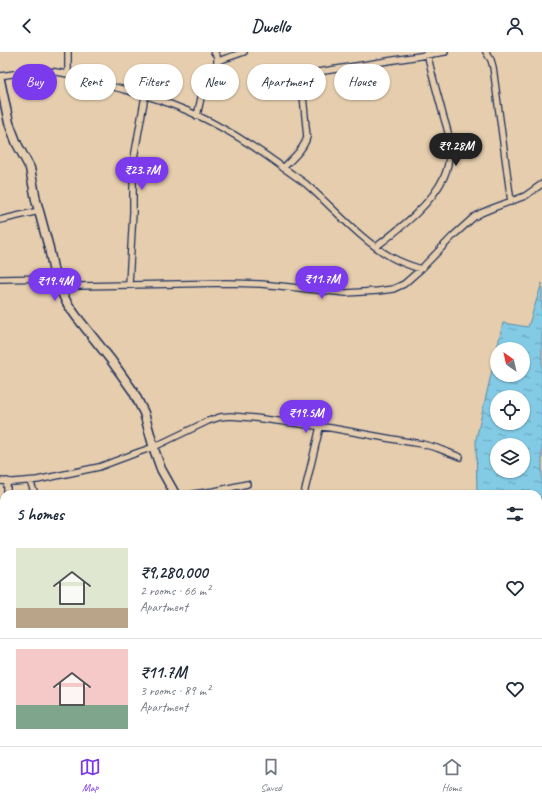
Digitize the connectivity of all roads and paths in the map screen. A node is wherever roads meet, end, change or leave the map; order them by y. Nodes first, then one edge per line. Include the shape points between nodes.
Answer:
1 (68, 52) edge
2 (214, 52) edge
3 (244, 52) edge
4 (445, 52) edge
5 (486, 52) edge
6 (427, 53) edge
7 (218, 61) junction
8 (68, 64) edge
9 (65, 74) edge
10 (0, 76) edge
11 (0, 80) edge
12 (144, 100) edge
13 (159, 100) edge
14 (197, 116) junction
15 (283, 168) junction
16 (542, 184) edge
17 (511, 202) junction
18 (39, 211) junction
19 (0, 220) edge
20 (376, 247) junction
21 (421, 269) junction
22 (55, 278) junction
23 (0, 279) edge
24 (129, 284) junction
25 (59, 287) junction
26 (320, 427) junction
27 (154, 447) junction
28 (460, 457) dead end
29 (0, 481) edge
30 (7, 481) junction
31 (30, 481) junction
32 (247, 484) dead end
33 (7, 490) edge
34 (33, 490) edge
35 (173, 490) edge
36 (220, 490) edge
37 (305, 490) edge

1 - 8 street
2 - 7 street
3 - 7 street
4 - 6 street
5 - 17 street via 493,67
6 - 15 street via 305,74 302,84 306,142
6 - 20 street via 449,137 447,165 444,176 432,196 401,227
7 - 14 street via 203,89
9 - 10 street via 31,71
11 - 18 main road via 9,123 30,168
12 - 24 street via 134,158
13 - 14 street
14 - 15 street via 251,144
15 - 20 street via 323,199
16 - 17 street
17 - 21 street via 474,217
18 - 19 street
18 - 22 main road
20 - 21 street via 390,257
21 - 24 street via 404,284 393,289 365,292 338,292 261,284
22 - 23 street
22 - 25 main road
24 - 25 street
25 - 27 main road via 76,316 133,391 144,413
26 - 27 street via 255,418 220,417
26 - 28 street via 422,444
26 - 37 street
27 - 31 street via 99,467
27 - 35 main road
29 - 30 street
30 - 31 street
30 - 33 street
31 - 34 street
32 - 36 street

